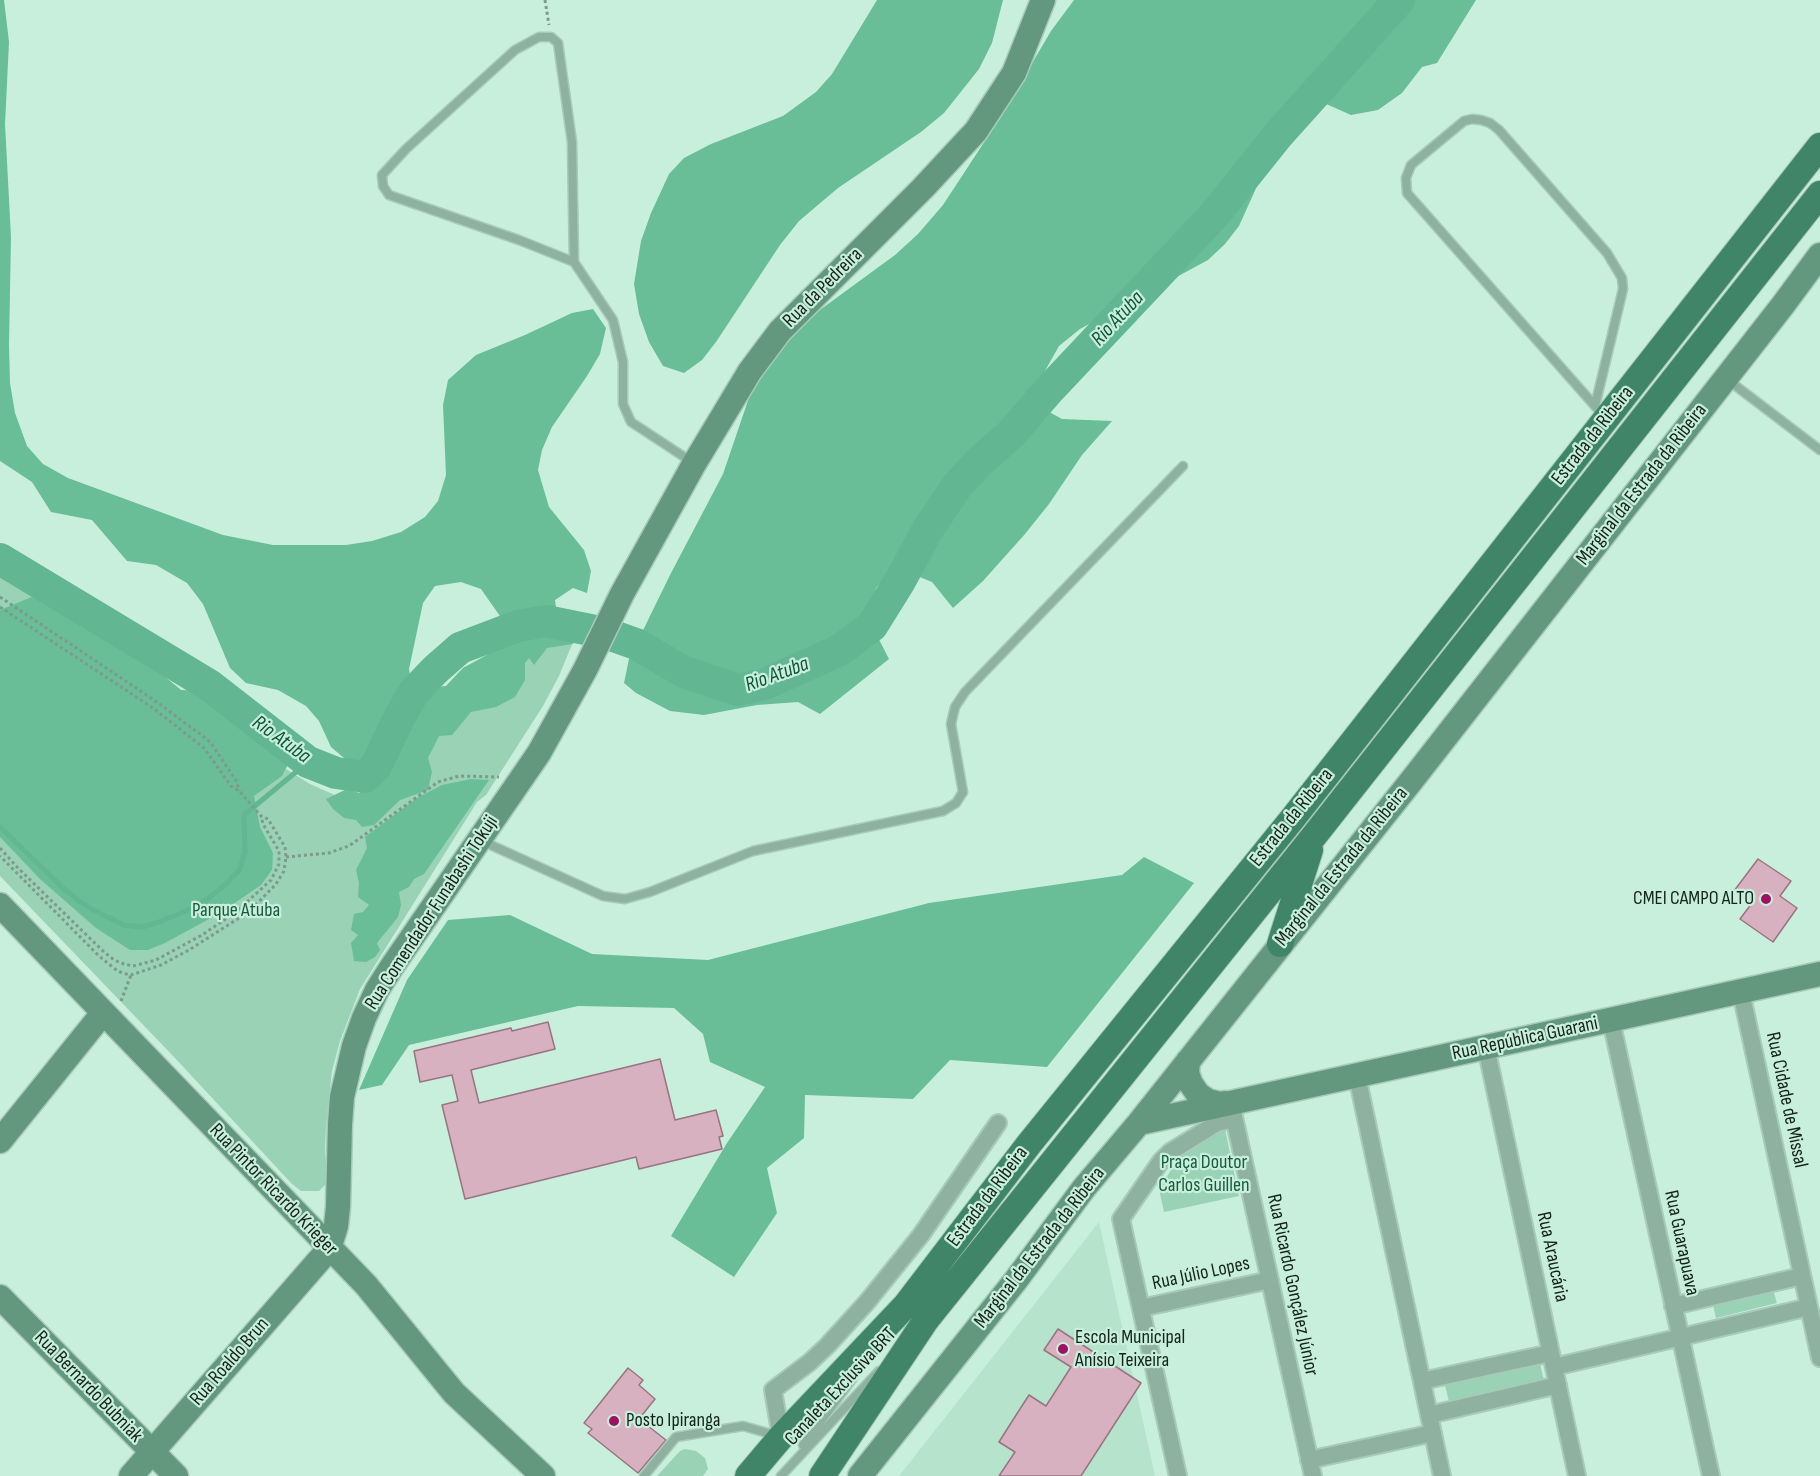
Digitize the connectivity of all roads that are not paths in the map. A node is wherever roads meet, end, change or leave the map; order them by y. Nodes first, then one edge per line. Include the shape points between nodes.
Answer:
1 (1043, 0) edge
2 (1820, 146) edge
3 (1820, 194) edge
4 (1820, 255) edge
5 (574, 262) junction
6 (1726, 378) junction
7 (1601, 412) junction
8 (1820, 450) edge
9 (694, 464) junction
10 (1183, 466) dead end
11 (585, 670) joint
12 (1314, 836) junction
13 (478, 840) junction
14 (0, 905) edge
15 (1280, 944) junction
16 (1820, 974) edge
17 (1741, 992) junction
18 (108, 1017) junction
19 (1611, 1020) junction
20 (1486, 1047) junction
21 (1188, 1061) junction
22 (1357, 1076) junction
23 (1232, 1111) junction
24 (998, 1123) dead end
25 (1139, 1124) junction
26 (0, 1141) edge
27 (329, 1249) junction
28 (1802, 1276) junction
29 (1270, 1280) junction
30 (0, 1297) edge
31 (1674, 1306) junction
32 (1809, 1307) junction
33 (1141, 1308) junction
34 (916, 1313) junction
35 (1680, 1336) junction
36 (1820, 1358) edge
37 (1552, 1360) junction
38 (864, 1362) dead end
39 (858, 1372) dead end
40 (1422, 1381) junction
41 (1558, 1385) junction
42 (1429, 1415) junction
43 (1433, 1433) junction
44 (781, 1437) junction
45 (152, 1452) junction
46 (1311, 1468) edge
47 (131, 1476) edge
48 (176, 1476) edge
49 (543, 1476) edge
50 (644, 1476) edge
51 (748, 1476) edge
52 (781, 1476) edge
53 (822, 1476) edge
54 (860, 1476) edge
55 (1178, 1476) edge
56 (1442, 1476) edge
57 (1577, 1476) edge
58 (1711, 1476) edge

1 - 9 main road, Rua da Pedreira via 1014,74 976,131 780,331 750,371
2 - 7 main road, Estrada da Ribeira
3 - 12 main road, Estrada da Ribeira
4 - 6 main road, Marginal da Estrada da Ribeira
5 - 5 lane via 389,195 383,186 382,175 406,149 515,50 539,37 551,37 558,43 572,142
5 - 9 lane via 613,320 623,362 623,404 631,422
6 - 8 lane
6 - 15 main road, Marginal da Estrada da Ribeira
7 - 7 lane via 1407,193 1406,178 1411,165 1464,121 1481,120 1498,130 1608,253 1622,278
7 - 34 main road, Estrada da Ribeira via 1300,809 1029,1144
9 - 11 main road, Rua da Pedreira
10 - 13 lane via 965,692 955,707 951,724 963,792 956,803 943,811 753,851 625,899 603,896
11 - 13 main road, Rua Comendador Funabashi Tokuji via 555,726
12 - 15 main road
12 - 34 main road, Estrada da Ribeira
13 - 27 main road, Rua Comendador Funabashi Tokuji via 393,965 364,1018 342,1097 338,1207
14 - 18 main road, Rua Pintor Ricardo Krieger
15 - 21 main road, Marginal da Estrada da Ribeira
16 - 17 main road, Rua República Guarani
17 - 19 main road, Rua República Guarani
17 - 28 street, Rua Cidade de Missal
18 - 26 main road
18 - 27 main road, Rua Pintor Ricardo Krieger
19 - 20 main road, Rua República Guarani
19 - 31 street, Rua Guarapuava
20 - 22 main road, Rua República Guarani
20 - 37 street, Rua Araucária
21 - 23 main road, Rua República Guarani via 1187,1073 1198,1094
21 - 25 main road, Marginal da Estrada da Ribeira
22 - 23 main road, Rua República Guarani
22 - 40 street
23 - 25 main road, Rua República Guarani
23 - 29 street, Rua Ricardo Gonçález Júnior
23 - 33 street via 1170,1152 1121,1219
24 - 44 street via 921,1235 874,1293 827,1346 773,1390
25 - 54 main road, Marginal da Estrada da Ribeira via 1084,1188
27 - 45 main road, Rua Roaldo Brun
27 - 49 main road, Rua Pintor Ricardo Krieger via 366,1285 454,1393
28 - 31 street
28 - 32 street, Rua Cidade de Missal
29 - 33 street, Rua Júlio Lopes
29 - 46 street, Rua Ricardo Gonçález Júnior
30 - 45 main road, Rua Bernardo Bubniak
31 - 35 street, Rua Guarapuava
32 - 35 street
32 - 36 street, Rua Cidade de Missal
33 - 55 street
34 - 38 lane, Canaleta Exclusiva BRT
34 - 44 main road, Estrada da Ribeira
34 - 52 lane, Canaleta Exclusiva BRT
34 - 53 main road, Estrada da Ribeira
35 - 37 street
35 - 58 street, Rua Guarapuava
37 - 40 street
37 - 41 street, Rua Araucária
39 - 52 lane, Canaleta Exclusiva BRT
40 - 42 street
41 - 42 street
41 - 57 street, Rua Araucária
42 - 43 street
43 - 46 street
43 - 56 street
44 - 50 lane via 743,1426 676,1437
44 - 51 main road, Estrada da Ribeira
45 - 47 main road, Rua Roaldo Brun
45 - 48 main road, Rua Bernardo Bubniak

